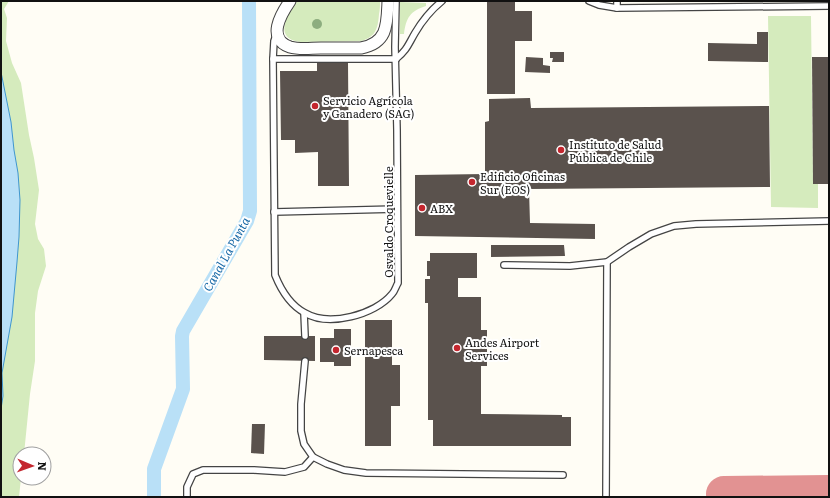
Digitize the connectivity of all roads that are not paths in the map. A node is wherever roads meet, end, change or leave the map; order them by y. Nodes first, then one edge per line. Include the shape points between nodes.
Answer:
1 (290, 1) edge
2 (388, 1) edge
3 (396, 1) edge
4 (442, 1) edge
5 (590, 1) edge
6 (617, 1) edge
7 (829, 6) edge
8 (617, 8) junction
9 (276, 33) junction
10 (272, 59) junction
11 (396, 59) junction
12 (398, 209) junction
13 (274, 212) junction
14 (829, 220) edge
15 (607, 262) junction
16 (504, 265) dead end
17 (304, 313) junction
18 (305, 336) dead end
19 (305, 360) dead end
20 (313, 457) junction
21 (564, 475) dead end
22 (187, 497) edge
23 (606, 497) edge

1 - 9 street via 281,16
2 - 9 street via 384,35 369,47 291,47 281,42
3 - 11 lane, Osvaldo Croquevielle
4 - 11 lane via 430,12 409,46
5 - 8 lane
6 - 8 lane
7 - 8 lane
9 - 10 lane, Osvaldo Croquevielle
10 - 11 lane
10 - 13 lane, Osvaldo Croquevielle
11 - 12 lane, Osvaldo Croquevielle
12 - 13 lane
12 - 17 lane, Osvaldo Croquevielle via 398,283 394,293 385,302 354,316 324,319
13 - 17 lane, Osvaldo Croquevielle via 275,275 286,296
14 - 15 lane via 674,226 652,234
15 - 16 lane via 570,266
15 - 23 lane
17 - 18 lane
19 - 20 lane via 301,431 304,444
20 - 21 lane via 344,470 366,473
20 - 22 lane via 304,468 285,472 203,470 192,474 187,487

